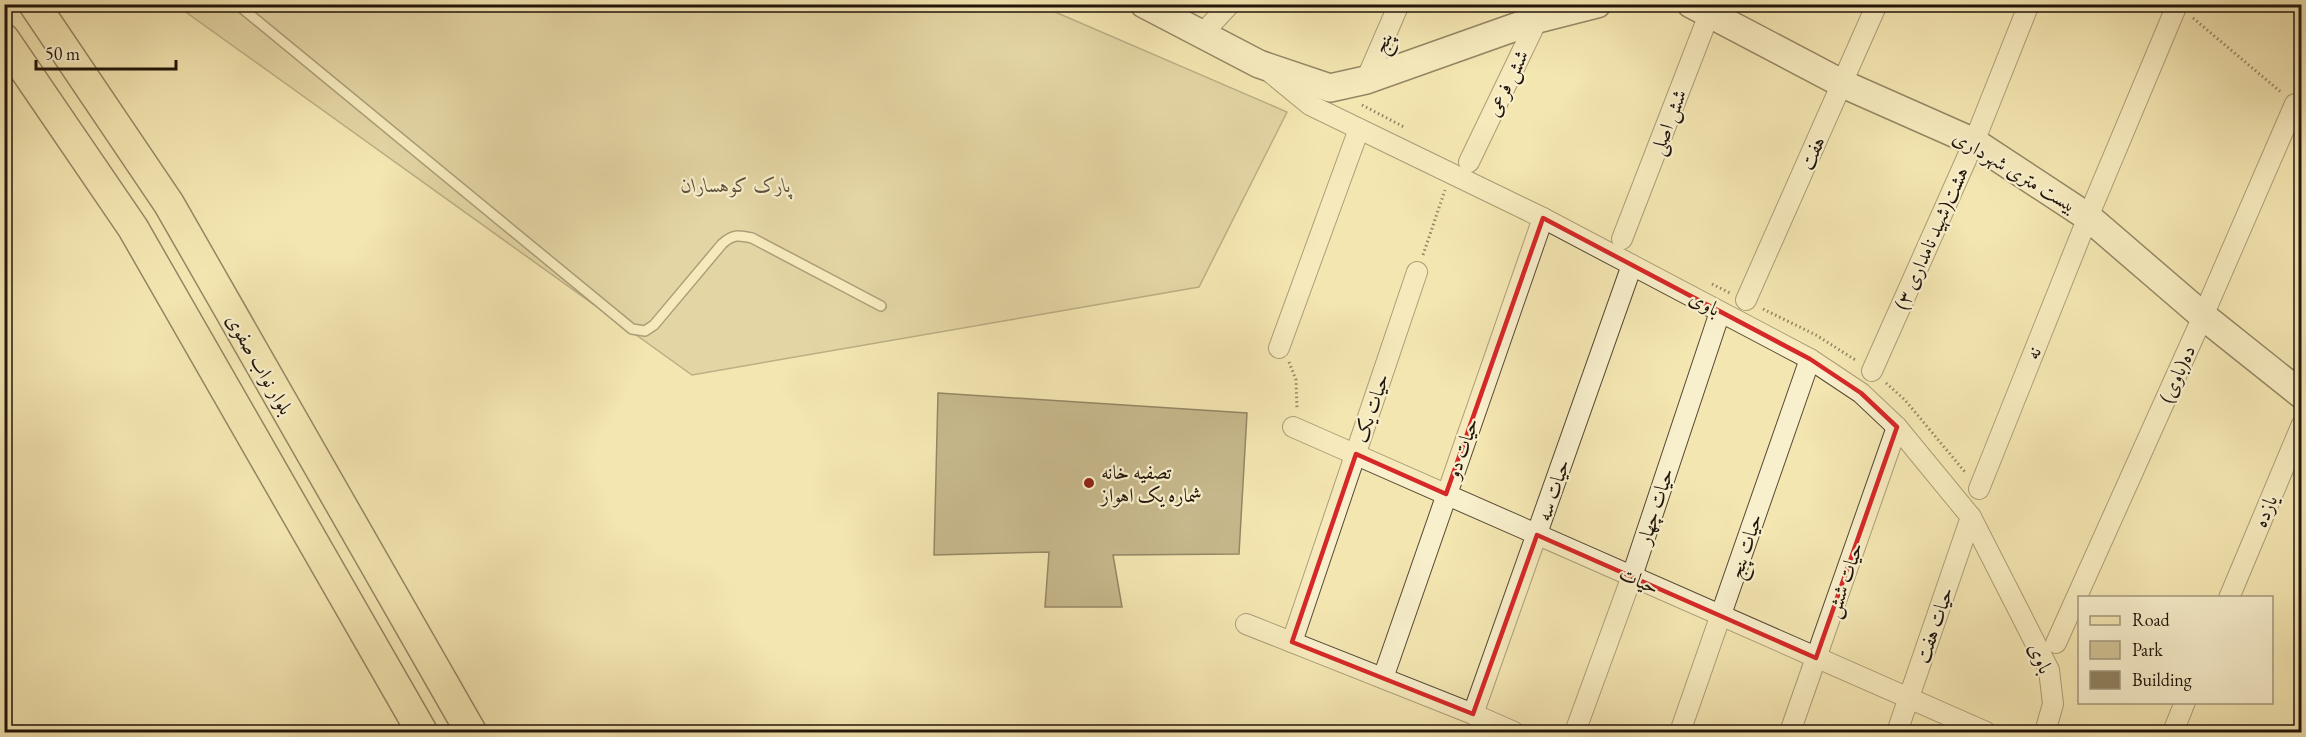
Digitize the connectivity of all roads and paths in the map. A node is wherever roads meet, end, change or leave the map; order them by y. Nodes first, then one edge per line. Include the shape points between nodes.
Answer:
1 (237, 4) edge
2 (1144, 4) edge
3 (1230, 4) edge
4 (1399, 4) edge
5 (1597, 4) edge
6 (1877, 4) edge
7 (2029, 4) edge
8 (35, 5) edge
9 (2177, 5) edge
10 (1704, 8) edge
11 (1542, 12) edge
12 (4, 30) edge
13 (1203, 33) junction
14 (4, 39) edge
15 (1259, 64) junction
16 (1366, 80) junction
17 (1843, 84) junction
18 (2295, 104) joint
19 (1359, 129) junction
20 (1974, 142) junction
21 (1469, 162) dead end
22 (1450, 174) junction
23 (2088, 217) junction
24 (1543, 218) junction
25 (1622, 239) dead end
26 (1632, 265) junction
27 (1417, 272) joint
28 (1746, 300) dead end
29 (881, 306) dead end
30 (1720, 312) junction
31 (2203, 316) junction
32 (1279, 348) joint
33 (1810, 359) junction
34 (1872, 371) dead end
35 (2301, 395) edge
36 (2301, 424) edge
37 (1293, 427) joint
38 (1897, 427) junction
39 (1356, 454) junction
40 (1979, 489) dead end
41 (1446, 494) junction
42 (1971, 518) junction
43 (1537, 534) junction
44 (1632, 576) junction
45 (2229, 596) edge
46 (1721, 615) junction
47 (1246, 624) dead end
48 (1292, 642) junction
49 (2056, 643) dead end
50 (1816, 658) junction
51 (1383, 678) junction
52 (1909, 698) junction
53 (2184, 704) edge
54 (1473, 714) junction
55 (422, 732) edge
56 (471, 732) edge
57 (1514, 732) edge
58 (1575, 732) edge
59 (1680, 732) edge
60 (1790, 732) edge
61 (1897, 732) edge
62 (1986, 732) edge
63 (2045, 732) edge
64 (2173, 732) edge

1 - 29 lane via 632,329 645,331 654,326 722,244 730,236 738,235 752,238
2 - 13 street
3 - 13 street
4 - 16 street, پنج
5 - 11 street
6 - 17 street, هفت
7 - 20 street, هشت(شهید نامداری ۳)
8 - 12 main road
8 - 56 main road, بلوار نواب صفوی via 169,204
9 - 18 path
9 - 23 street, نه
10 - 17 street, بیست متری شهرداری
10 - 25 street, شش اصلی
11 - 16 street
11 - 21 street, شش فرعی
13 - 15 street
14 - 55 main road via 133,228
15 - 16 street via 1330,88
15 - 19 street, باوی via 1310,105
17 - 20 street, بیست متری شهرداری
17 - 28 street, هفت
18 - 31 street, ده(باوی)
19 - 22 street, باوی
19 - 32 street
20 - 23 street, بیست متری شهرداری
20 - 34 street, هشت(شهید نامداری ۳)
22 - 24 street, باوی
22 - 27 path
23 - 31 street, بیست متری شهرداری
23 - 40 street, نه
24 - 26 street, باوی
24 - 41 street, حیات دو
26 - 30 street, باوی
26 - 43 street, حیات سه
27 - 39 street, حیات یک
30 - 33 street, باوی
30 - 44 street, حیات چهار
31 - 35 street, بیست متری شهرداری
31 - 49 street, ده(باوی)
32 - 37 path via 1292,368 1298,392
33 - 38 street, باوی via 1861,393
33 - 46 street, حیات پنج
36 - 45 street, یازده
37 - 39 street, حیات
38 - 42 street, باوی
38 - 50 street, حیات شش
39 - 41 street, حیات
39 - 48 street, حیات یک
41 - 43 street, حیات
41 - 51 street, حیات دو
42 - 52 street, حیات هفت
42 - 63 street, باوی via 2049,670 2053,704
43 - 44 street, حیات
43 - 54 street, حیات سه
44 - 46 street, حیات
44 - 58 street, حیات چهار
46 - 50 street, حیات
46 - 59 street, حیات پنج
47 - 48 street
48 - 51 street
50 - 52 street, حیات
50 - 60 street, حیات شش
51 - 54 street
52 - 61 street, حیات هفت
52 - 62 street, حیات
53 - 64 street
54 - 57 street

